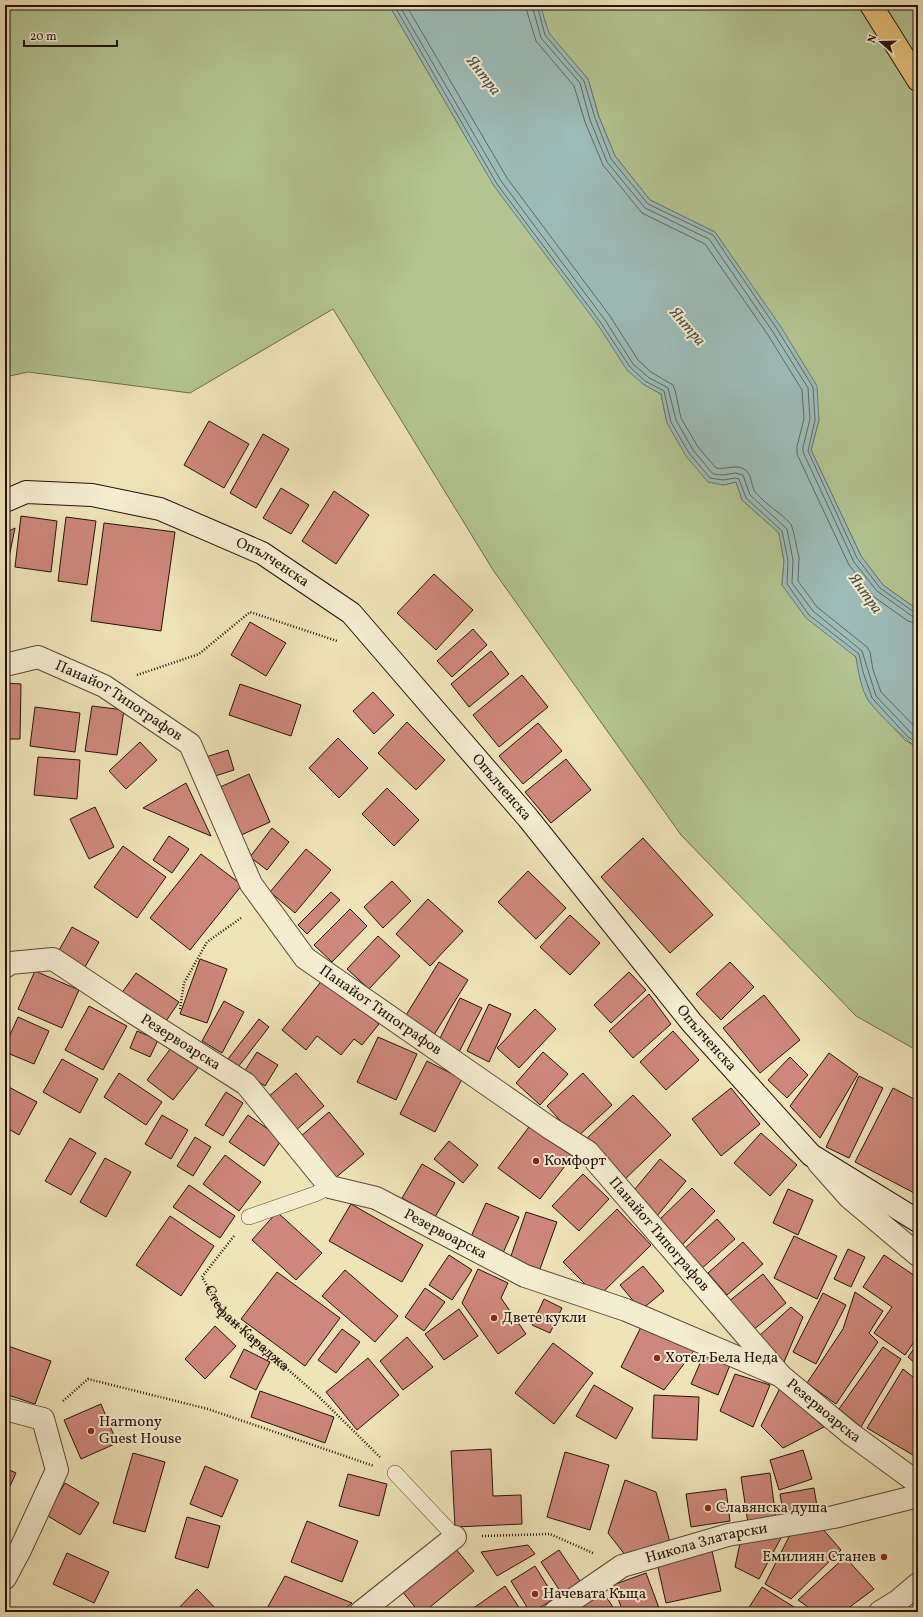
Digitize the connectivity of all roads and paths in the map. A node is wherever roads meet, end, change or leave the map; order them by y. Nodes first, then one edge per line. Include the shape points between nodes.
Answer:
1 (871, 5) edge
2 (918, 80) edge
3 (5, 501) edge
4 (342, 645) dead end
5 (5, 665) edge
6 (104, 686) junction
7 (264, 901) junction
8 (5, 967) edge
9 (178, 1016) dead end
10 (811, 1155) junction
11 (330, 1186) junction
12 (249, 1217) joint
13 (918, 1221) edge
14 (918, 1255) edge
15 (780, 1376) junction
16 (5, 1409) edge
17 (44, 1419) junction
18 (395, 1473) junction
19 (918, 1483) edge
20 (918, 1496) edge
21 (455, 1537) junction
22 (622, 1566) junction
23 (5, 1578) edge
24 (918, 1584) edge
25 (361, 1612) edge
26 (554, 1612) edge
27 (880, 1612) edge

1 - 2 main road
3 - 10 street, Опълченска via 26,492 92,495 160,509 262,553 351,613 528,818 692,1022
4 - 6 path via 336,640 250,612 199,654
5 - 6 street, Панайот Типографов via 38,657
6 - 7 street, Панайот Типографов via 190,744 252,884
7 - 9 path via 207,942 184,983
7 - 15 street, Панайот Типографов via 305,958 588,1152
8 - 11 street, Резервоарска via 10,962 53,959 246,1084
10 - 13 street, Опълченска
10 - 14 street via 849,1197
11 - 12 lane via 315,1194
11 - 15 street, Резервоарска via 376,1198 525,1276 626,1310
12 - 18 path, Стефан Караджа via 202,1277 222,1312 316,1394
15 - 19 street, Резервоарска via 851,1434
16 - 17 street
17 - 18 path via 88,1379 208,1409
17 - 23 street via 57,1470
18 - 21 lane
20 - 22 street, Никола Златарски via 834,1517 728,1535
21 - 22 path via 550,1534
21 - 25 street
22 - 26 street, Никола Златарски
24 - 27 street

